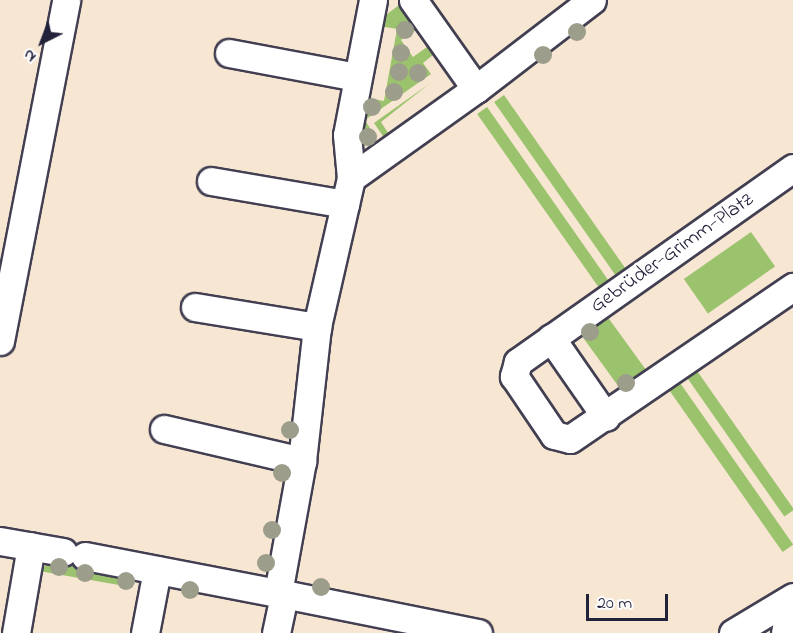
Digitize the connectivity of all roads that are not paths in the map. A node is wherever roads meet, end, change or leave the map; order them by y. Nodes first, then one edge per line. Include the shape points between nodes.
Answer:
1 (66, 0) edge
2 (373, 0) edge
3 (413, 0) edge
4 (592, 0) edge
5 (229, 53) dead end
6 (357, 77) junction
7 (476, 89) junction
8 (793, 168) edge
9 (211, 181) dead end
10 (348, 191) junction
11 (793, 287) edge
12 (195, 307) dead end
13 (317, 327) junction
14 (551, 338) junction
15 (0, 341) edge
16 (606, 417) junction
17 (164, 429) dead end
18 (302, 461) junction
19 (0, 541) edge
20 (30, 546) junction
21 (157, 570) junction
22 (281, 594) junction
23 (792, 599) edge
24 (407, 626) edge
25 (16, 633) edge
26 (145, 633) edge
27 (276, 633) edge
28 (478, 633) edge
29 (733, 633) edge
30 (786, 633) edge

1 - 15 street
2 - 6 street
3 - 7 street
4 - 7 street
5 - 6 street
6 - 10 street via 347,135
7 - 10 street
8 - 14 street, Gebrüder-Grimm-Platz
9 - 10 street
10 - 13 street
11 - 16 street, Gebrüder-Grimm-Platz
12 - 13 street
13 - 18 street
14 - 16 street
14 - 16 street, Gebrüder-Grimm-Platz via 518,362 514,376 554,435 570,439
17 - 18 street
18 - 22 street
19 - 20 street
20 - 21 street
20 - 25 street
21 - 22 street
21 - 26 street
22 - 24 street
22 - 27 street
23 - 29 street
23 - 30 street
24 - 28 street

